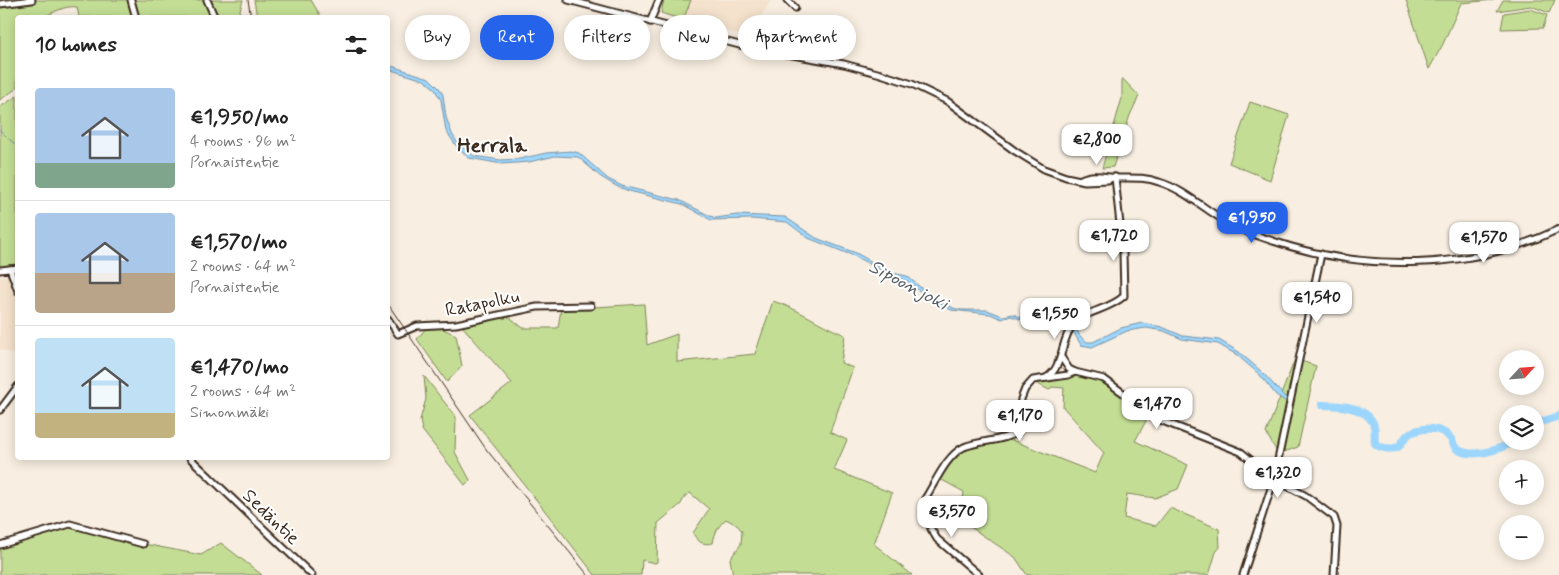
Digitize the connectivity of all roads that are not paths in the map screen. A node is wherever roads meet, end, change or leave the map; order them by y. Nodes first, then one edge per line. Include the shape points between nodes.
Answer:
1 (32, 0) edge
2 (131, 0) edge
3 (207, 0) edge
4 (568, 0) edge
5 (658, 0) edge
6 (787, 0) edge
7 (0, 4) edge
8 (795, 8) dead end
9 (135, 15) edge
10 (214, 15) edge
11 (624, 15) edge
12 (650, 22) joint
13 (1115, 178) junction
14 (1559, 229) edge
15 (1321, 254) junction
16 (15, 268) edge
17 (10, 269) junction
18 (0, 270) edge
19 (15, 282) edge
20 (591, 306) dead end
21 (390, 322) edge
22 (1060, 357) junction
23 (1075, 372) junction
24 (1044, 379) junction
25 (15, 390) edge
26 (0, 410) edge
27 (192, 460) edge
28 (1274, 479) junction
29 (142, 544) dead end
30 (0, 545) edge
31 (312, 575) edge
32 (979, 575) edge
33 (1243, 575) edge
34 (1334, 575) edge

1 - 7 street
2 - 9 street
3 - 10 street
4 - 11 street
5 - 12 street
6 - 8 street
12 - 13 street via 747,48 844,64 912,84 947,101 1044,169 1081,179
13 - 15 street via 1161,182 1226,222 1274,242
13 - 22 street via 1124,296 1115,305 1082,317 1073,325
14 - 15 street via 1523,243 1442,261 1382,262
15 - 28 street
16 - 17 street
17 - 18 street
17 - 19 street
20 - 21 street, Ratapolku via 537,307 456,324 417,326 398,334
22 - 23 street
22 - 24 street via 1055,370
23 - 24 street
23 - 28 street via 1104,379 1160,420 1242,452
24 - 32 street via 1033,380 1025,389 1018,432 964,447 952,456 926,497 931,529 937,539
25 - 26 street
27 - 31 street, Sedäntie
28 - 33 street
28 - 34 street via 1306,496 1334,517 1337,526
29 - 30 street via 70,524

